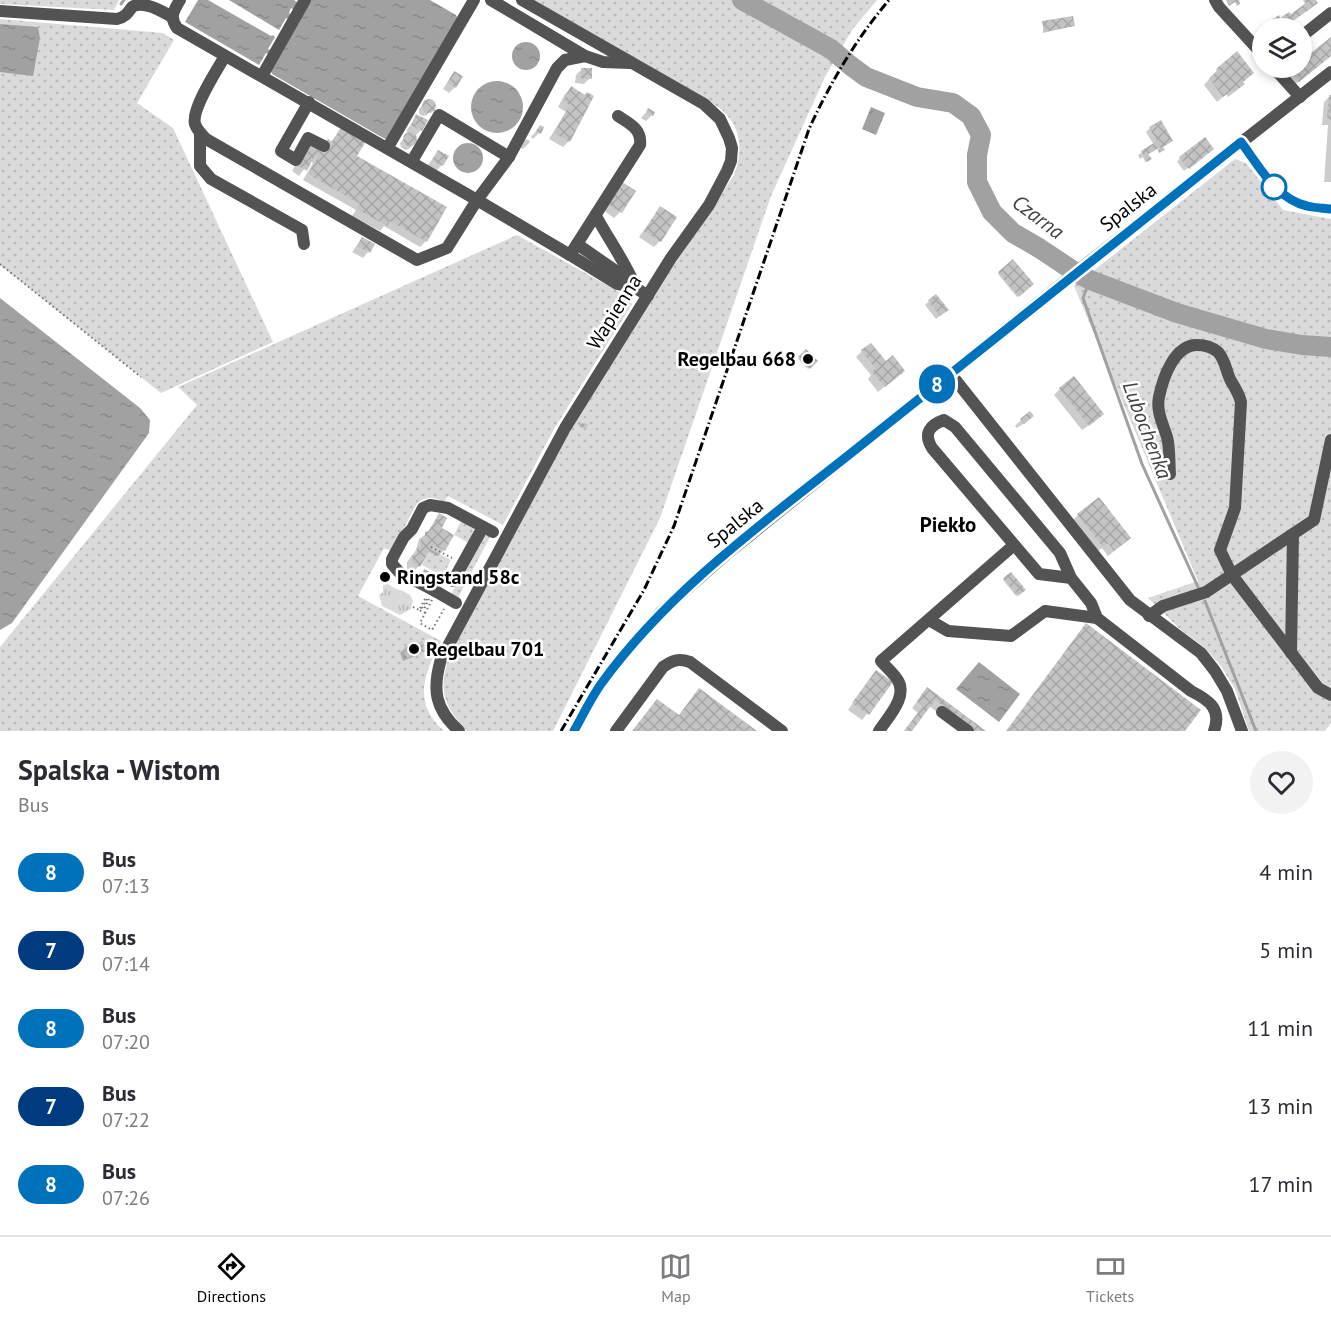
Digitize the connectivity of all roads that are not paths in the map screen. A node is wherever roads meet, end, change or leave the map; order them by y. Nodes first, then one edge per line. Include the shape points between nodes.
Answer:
1 (180, 0) edge
2 (305, 0) edge
3 (474, 0) edge
4 (491, 0) edge
5 (522, 0) edge
6 (1215, 0) edge
7 (0, 11) edge
8 (1331, 13) edge
9 (172, 17) junction
10 (1312, 28) edge
11 (1252, 43) edge
12 (225, 56) junction
13 (585, 56) junction
14 (635, 63) junction
15 (1331, 72) edge
16 (262, 76) junction
17 (1283, 78) edge
18 (1300, 97) junction
19 (309, 102) junction
20 (618, 116) dead end
21 (200, 134) junction
22 (1241, 142) junction
23 (324, 146) dead end
24 (388, 147) junction
25 (509, 157) junction
26 (412, 161) junction
27 (477, 200) junction
28 (1331, 209) edge
29 (596, 216) junction
30 (304, 244) dead end
31 (574, 250) junction
32 (636, 288) junction
33 (648, 296) junction
34 (950, 373) junction
35 (1331, 440) edge
36 (1170, 474) dead end
37 (412, 529) junction
38 (1293, 534) junction
39 (1014, 545) junction
40 (399, 561) dead end
41 (1232, 575) junction
42 (1071, 578) junction
43 (453, 581) dead end
44 (452, 601) road end
45 (1149, 616) junction
46 (1097, 618) junction
47 (929, 620) junction
48 (1292, 653) junction
49 (1331, 695) edge
50 (942, 712) dead end
51 (459, 731) edge
52 (574, 731) edge
53 (616, 731) edge
54 (782, 731) edge
55 (879, 731) edge
56 (968, 731) edge
57 (1214, 731) edge
58 (1242, 731) edge

1 - 9 street
2 - 16 street
3 - 24 street
4 - 13 street
5 - 14 street, Wapienna
6 - 11 street
7 - 9 street via 117,19 142,2
8 - 10 street
9 - 12 street via 177,28
12 - 16 street
12 - 21 street via 194,118
13 - 14 street via 603,62
13 - 25 street via 565,60 557,68
14 - 33 street, Wapienna via 714,112 732,148 721,183
15 - 18 street, Spalska
16 - 19 street
17 - 18 street
18 - 22 street, Spalska
19 - 23 street via 281,151 296,159 308,138
19 - 24 street
20 - 29 street via 637,129 639,145
21 - 27 street via 417,260 447,248
21 - 30 street via 200,166 211,179 302,230
22 - 28 street via 1274,187 1288,198 1306,206
22 - 34 street, Spalska
24 - 26 street
25 - 26 street via 439,115
25 - 27 street
26 - 27 street
27 - 31 street
29 - 31 street
29 - 32 street
31 - 32 street via 618,284
32 - 33 street
33 - 51 street, Wapienna via 565,428 441,659 435,687 438,702 446,719
34 - 45 street via 1113,580
34 - 52 street, Spalska via 661,612 600,685
35 - 38 street via 1314,520
36 - 41 street via 1168,439 1160,420 1158,399 1167,371 1180,351 1189,345 1204,345 1218,352 1241,402 1235,508 1220,550
37 - 40 street
37 - 43 street via 423,508 430,505 448,508 488,529
37 - 44 street via 399,545 392,564 399,572
38 - 41 street
38 - 48 street
39 - 42 street via 1039,574
39 - 42 street via 932,448 927,434 930,427 944,420 956,427 1060,553
39 - 47 street
41 - 45 street via 1206,592 1163,606
41 - 48 street
42 - 46 street via 1091,603
45 - 58 street via 1194,647 1215,670
46 - 47 street via 1045,611 1011,636 948,631
46 - 57 street via 1208,700 1217,720
47 - 55 street via 881,661 902,690
48 - 49 street via 1318,688
50 - 56 street
53 - 54 street via 663,668 681,659

